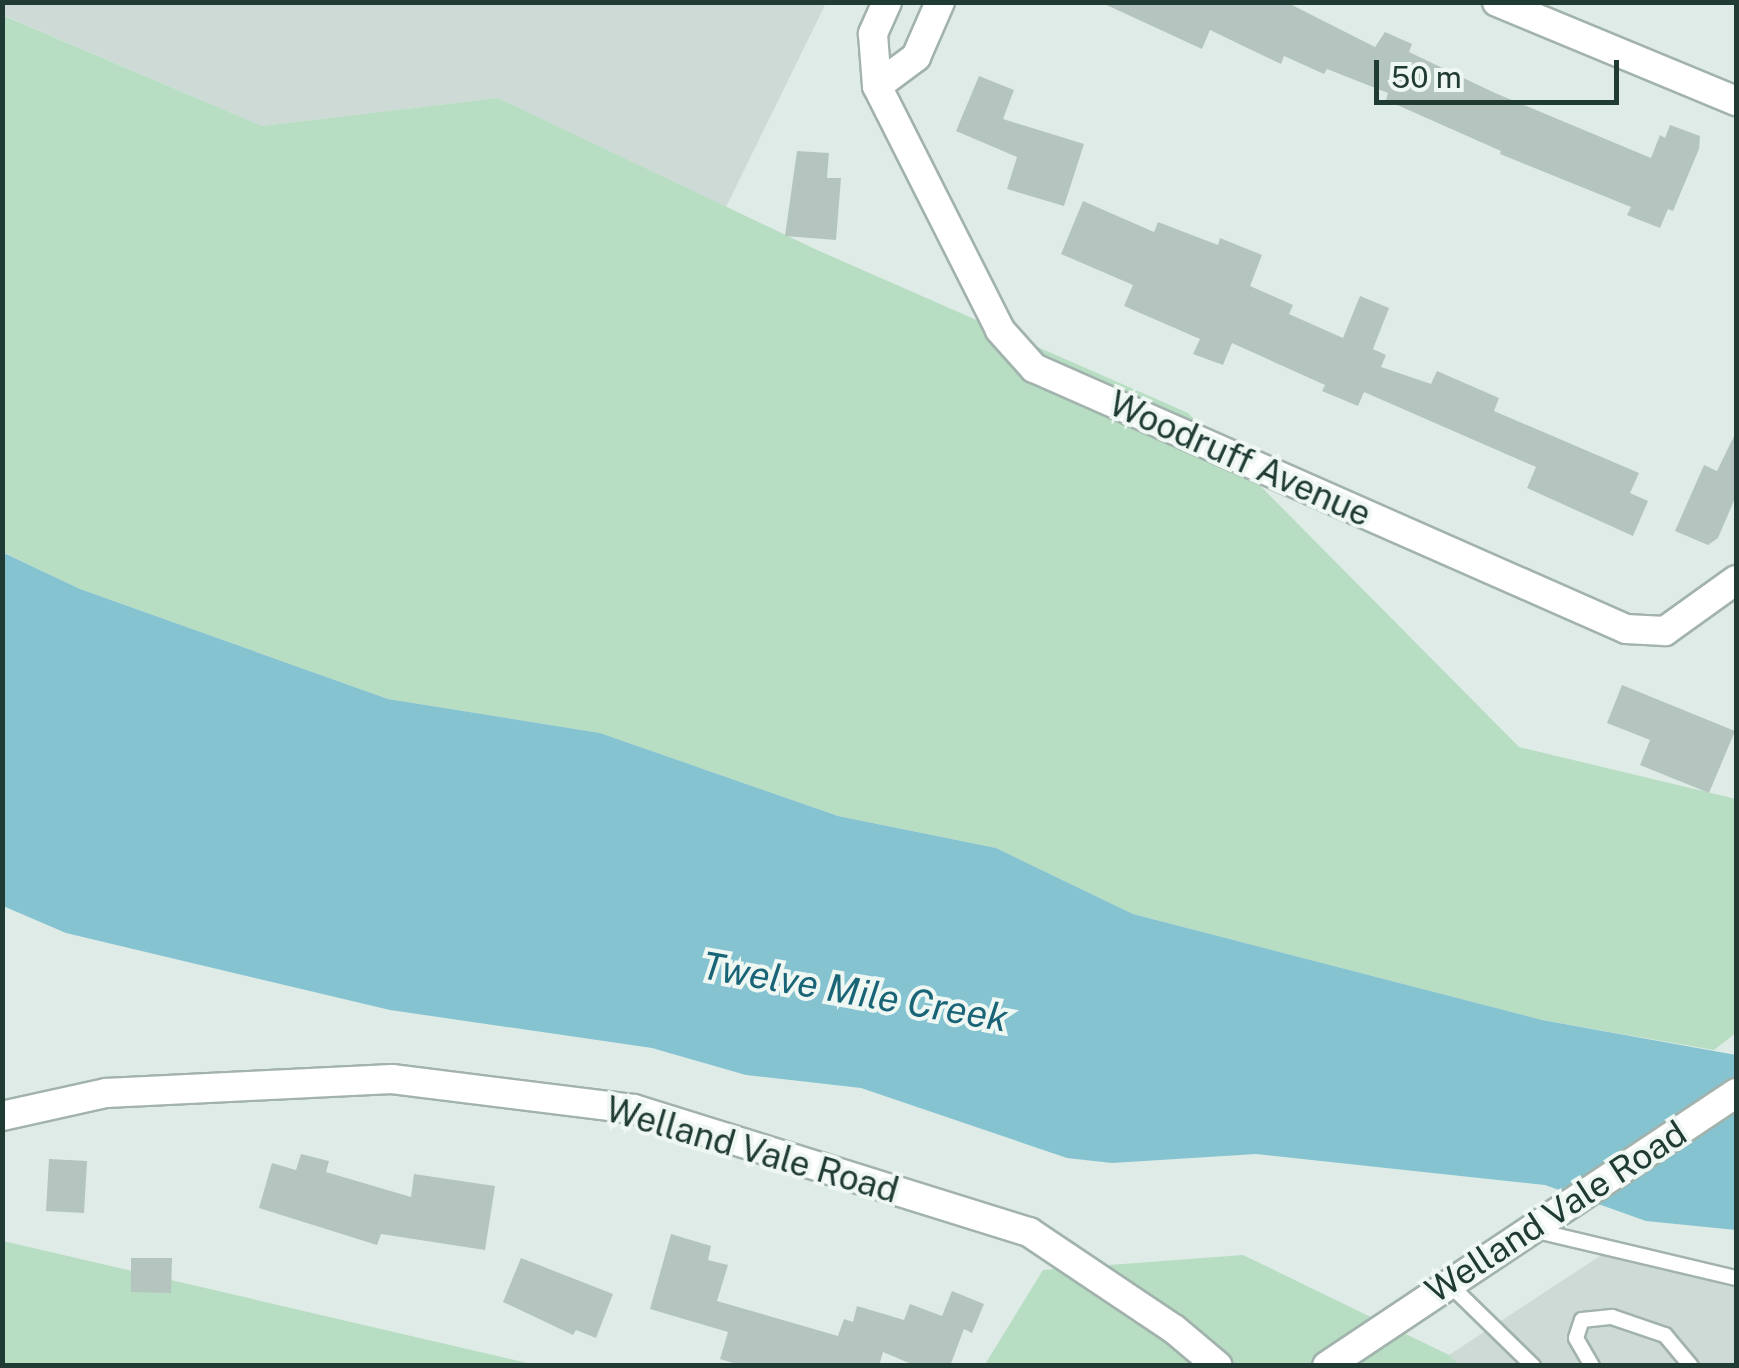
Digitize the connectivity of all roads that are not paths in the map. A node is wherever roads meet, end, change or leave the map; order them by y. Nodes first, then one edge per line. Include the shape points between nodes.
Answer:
1 (886, 2) edge
2 (940, 2) edge
3 (1498, 2) edge
4 (876, 86) junction
5 (1736, 101) edge
6 (1736, 580) edge
7 (1736, 1094) edge
8 (2, 1116) edge
9 (1536, 1222) junction
10 (1736, 1278) edge
11 (1448, 1282) junction
12 (1218, 1366) edge
13 (1327, 1366) edge
14 (1534, 1366) edge
15 (1592, 1366) edge
16 (1692, 1366) edge

1 - 4 street via 873,34
2 - 4 street via 916,56
3 - 5 street
4 - 6 street, Woodruff Avenue via 1000,330 1034,368 1626,628 1665,631
7 - 9 street, Welland Vale Road
8 - 12 street, Welland Vale Road via 106,1093 392,1079 634,1108 1029,1232
9 - 10 lane
9 - 11 street, Welland Vale Road
11 - 13 street, Welland Vale Road
11 - 14 lane
15 - 16 lane via 1576,1338 1582,1320 1612,1318 1665,1336

